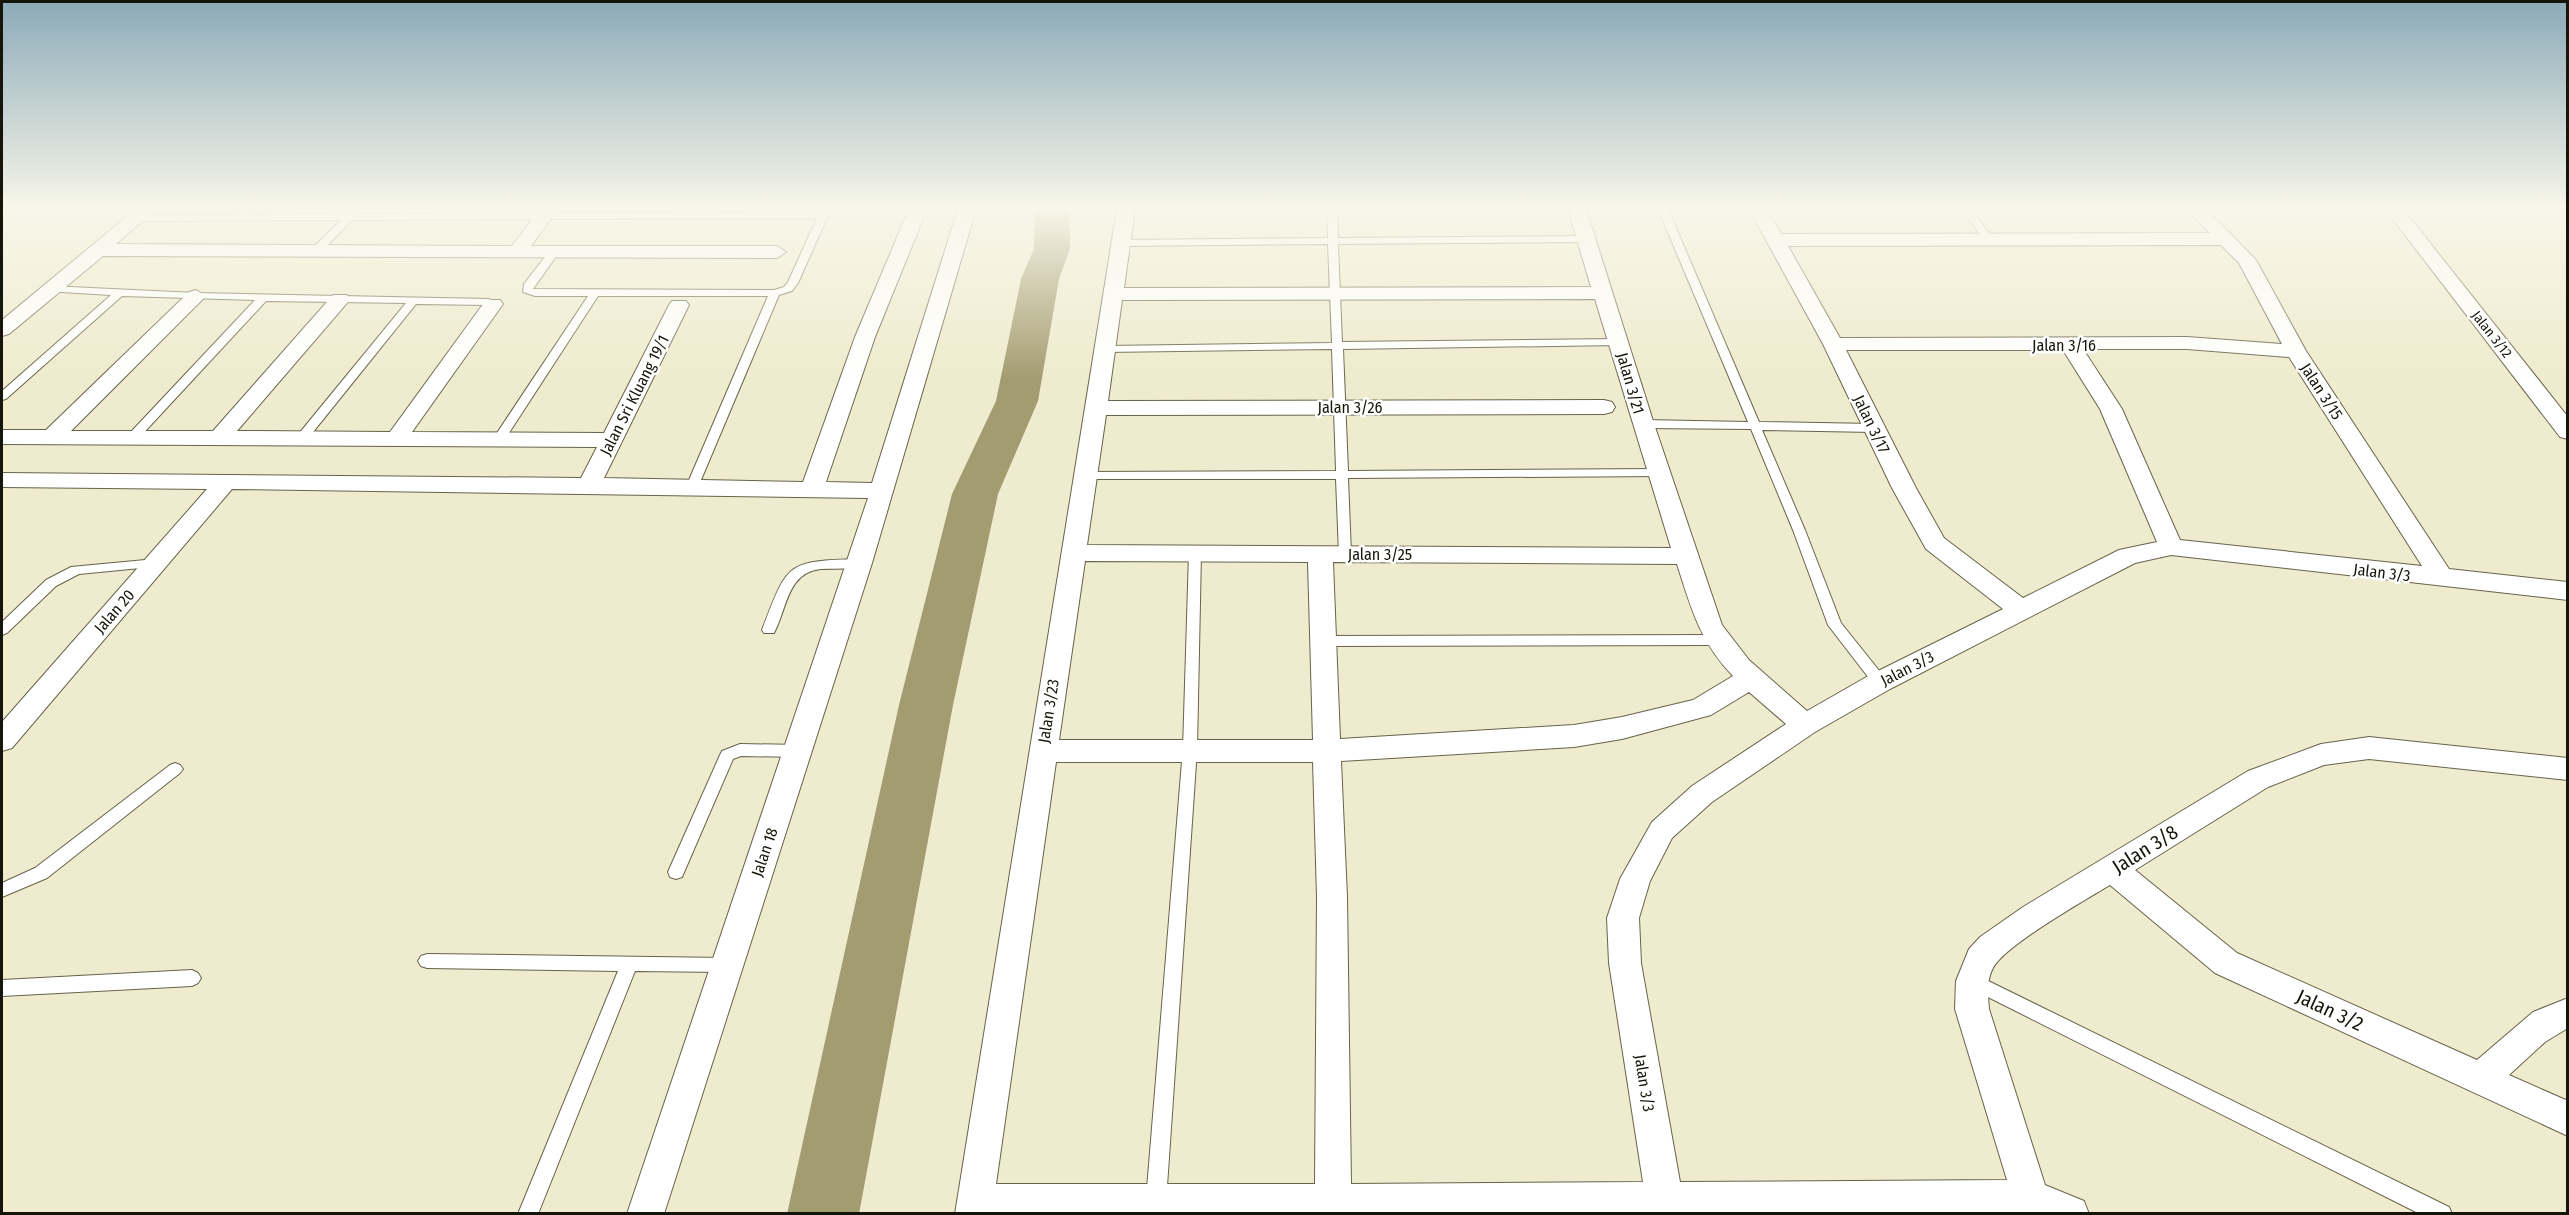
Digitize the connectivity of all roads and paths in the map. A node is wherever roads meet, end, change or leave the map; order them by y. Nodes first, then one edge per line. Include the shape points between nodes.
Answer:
1 (78, 266) edge
2 (543, 266) edge
3 (801, 266) edge
4 (895, 266) edge
5 (950, 266) edge
6 (1117, 266) edge
7 (1335, 266) edge
8 (1595, 266) edge
9 (1687, 266) edge
10 (1789, 266) edge
11 (2250, 266) edge
12 (2438, 266) edge
13 (50, 290) junction
14 (119, 293) junction
15 (595, 293) junction
16 (775, 293) junction
17 (1336, 293) junction
18 (1604, 293) junction
19 (1113, 294) junction
20 (196, 296) junction
21 (263, 298) junction
22 (340, 299) junction
23 (413, 301) junction
24 (493, 304) joint
25 (679, 305) dead end
26 (2, 330) edge
27 (1619, 342) junction
28 (1833, 344) junction
29 (2070, 345) junction
30 (1338, 346) junction
31 (1105, 349) junction
32 (2296, 351) junction
33 (2, 397) edge
34 (1340, 407) junction
35 (1604, 407) dead end
36 (1095, 408) junction
37 (1643, 424) junction
38 (1755, 425) junction
39 (1874, 428) junction
40 (2568, 432) edge
41 (52, 436) junction
42 (2, 437) edge
43 (133, 437) junction
44 (219, 438) junction
45 (301, 439) junction
46 (396, 439) junction
47 (499, 439) junction
48 (611, 440) junction
49 (1660, 473) junction
50 (1085, 477) junction
51 (1343, 477) junction
52 (2, 480) edge
53 (226, 482) junction
54 (589, 485) junction
55 (692, 487) junction
56 (813, 488) junction
57 (883, 491) junction
58 (2171, 547) junction
59 (1073, 553) junction
60 (1195, 554) junction
61 (1332, 554) junction
62 (1687, 556) junction
63 (156, 563) junction
64 (860, 563) junction
65 (2443, 579) junction
66 (2568, 591) edge
67 (2021, 610) junction
68 (2, 630) edge
69 (769, 630) dead end
70 (1717, 640) junction
71 (1323, 641) junction
72 (1752, 676) junction
73 (1880, 682) junction
74 (1805, 725) junction
75 (2, 740) edge
76 (1190, 749) junction
77 (799, 751) junction
78 (1042, 751) junction
79 (1327, 751) junction
80 (175, 769) dead end
81 (2568, 769) edge
82 (2113, 870) junction
83 (676, 872) dead end
84 (2, 890) edge
85 (427, 961) dead end
86 (629, 964) junction
87 (726, 965) junction
88 (192, 978) dead end
89 (1972, 981) junction
90 (2, 988) edge
91 (2568, 1013) edge
92 (2481, 1079) junction
93 (2568, 1119) edge
94 (2031, 1198) junction
95 (1333, 1203) junction
96 (1156, 1204) junction
97 (1666, 1206) edge
98 (974, 1208) edge
99 (528, 1214) edge
100 (645, 1214) edge
101 (2071, 1214) edge
102 (2442, 1214) edge

1 - 13 street
2 - 15 lane via 527,290
3 - 16 lane via 788,289
4 - 56 street via 865,337
5 - 57 street, Jalan 18
6 - 19 street, Jalan 3/23
7 - 17 lane
8 - 18 street, Jalan 3/21
9 - 38 lane
10 - 28 street, Jalan 3/17
11 - 32 street, Jalan 3/15
12 - 40 street, Jalan 3/12
13 - 14 lane
13 - 26 street
14 - 20 lane
14 - 33 lane
15 - 16 lane
15 - 47 lane
16 - 55 lane
17 - 18 street
17 - 19 street
17 - 30 lane
18 - 27 street, Jalan 3/21
19 - 31 street, Jalan 3/23
20 - 21 lane
20 - 41 street
21 - 22 lane
21 - 43 lane
22 - 23 lane
22 - 44 street
23 - 24 lane
23 - 45 lane
24 - 46 street
25 - 48 street, Jalan Sri Kluang 19/1
27 - 30 lane
27 - 37 street, Jalan 3/21
28 - 29 street, Jalan 3/16
28 - 39 street, Jalan 3/17
29 - 32 street, Jalan 3/16 via 2187,343
29 - 58 street via 2111,409
30 - 31 lane
30 - 34 lane
31 - 36 street, Jalan 3/23
32 - 65 street, Jalan 3/15
34 - 35 street, Jalan 3/26
34 - 36 street, Jalan 3/26
34 - 51 lane
36 - 50 street, Jalan 3/23
37 - 38 lane
37 - 49 street, Jalan 3/21
38 - 39 lane
38 - 73 lane via 1835,625
39 - 67 street, Jalan 3/17 via 1935,543
41 - 42 street
41 - 43 street
43 - 44 street
44 - 45 street
45 - 46 street
46 - 47 street
47 - 48 street
48 - 54 street, Jalan Sri Kluang 19/1
49 - 51 lane
49 - 62 street, Jalan 3/21
50 - 51 lane
50 - 59 street, Jalan 3/23
51 - 61 lane
52 - 53 street
53 - 54 street
53 - 63 street, Jalan 20
54 - 55 street
55 - 56 street
56 - 57 street
57 - 64 street, Jalan 18
58 - 65 street, Jalan 3/3
58 - 67 street, Jalan 3/3 via 2128,556
59 - 60 street, Jalan 3/25
59 - 78 street, Jalan 3/23
60 - 61 street, Jalan 3/25
60 - 76 lane
61 - 62 street, Jalan 3/25
61 - 71 street
62 - 70 street, Jalan 3/21
63 - 68 lane via 76,570 51,583
63 - 75 street, Jalan 20
64 - 69 lane via 799,567 790,574
64 - 77 street, Jalan 18
65 - 66 street, Jalan 3/3
67 - 73 street, Jalan 3/3
70 - 71 lane
70 - 72 street
71 - 79 street
72 - 74 street
72 - 79 street via 1701,708 1622,728 1574,736
73 - 74 street, Jalan 3/3
74 - 97 street, Jalan 3/3 via 1702,794 1662,830 1632,888 1623,918 1625,963
76 - 78 street
76 - 79 street
76 - 96 lane
77 - 83 lane via 740,750 727,755
77 - 87 street, Jalan 18
78 - 98 street, Jalan 3/23
79 - 95 street via 1332,897
80 - 84 lane via 41,873
81 - 82 street, Jalan 3/8 via 2369,748 2321,755 2258,779
82 - 89 street, Jalan 3/8 via 2034,916 1991,947 1980,959
82 - 92 street, Jalan 3/2 via 2226,963
85 - 86 lane
86 - 87 lane
86 - 99 lane
87 - 100 street, Jalan 18
88 - 90 lane
89 - 94 street, Jalan 3/8 via 1972,1009
89 - 102 lane
91 - 92 street via 2559,1015 2522,1042
92 - 93 street, Jalan 3/2
94 - 97 street
94 - 101 street
95 - 96 street
95 - 97 street
96 - 98 street

